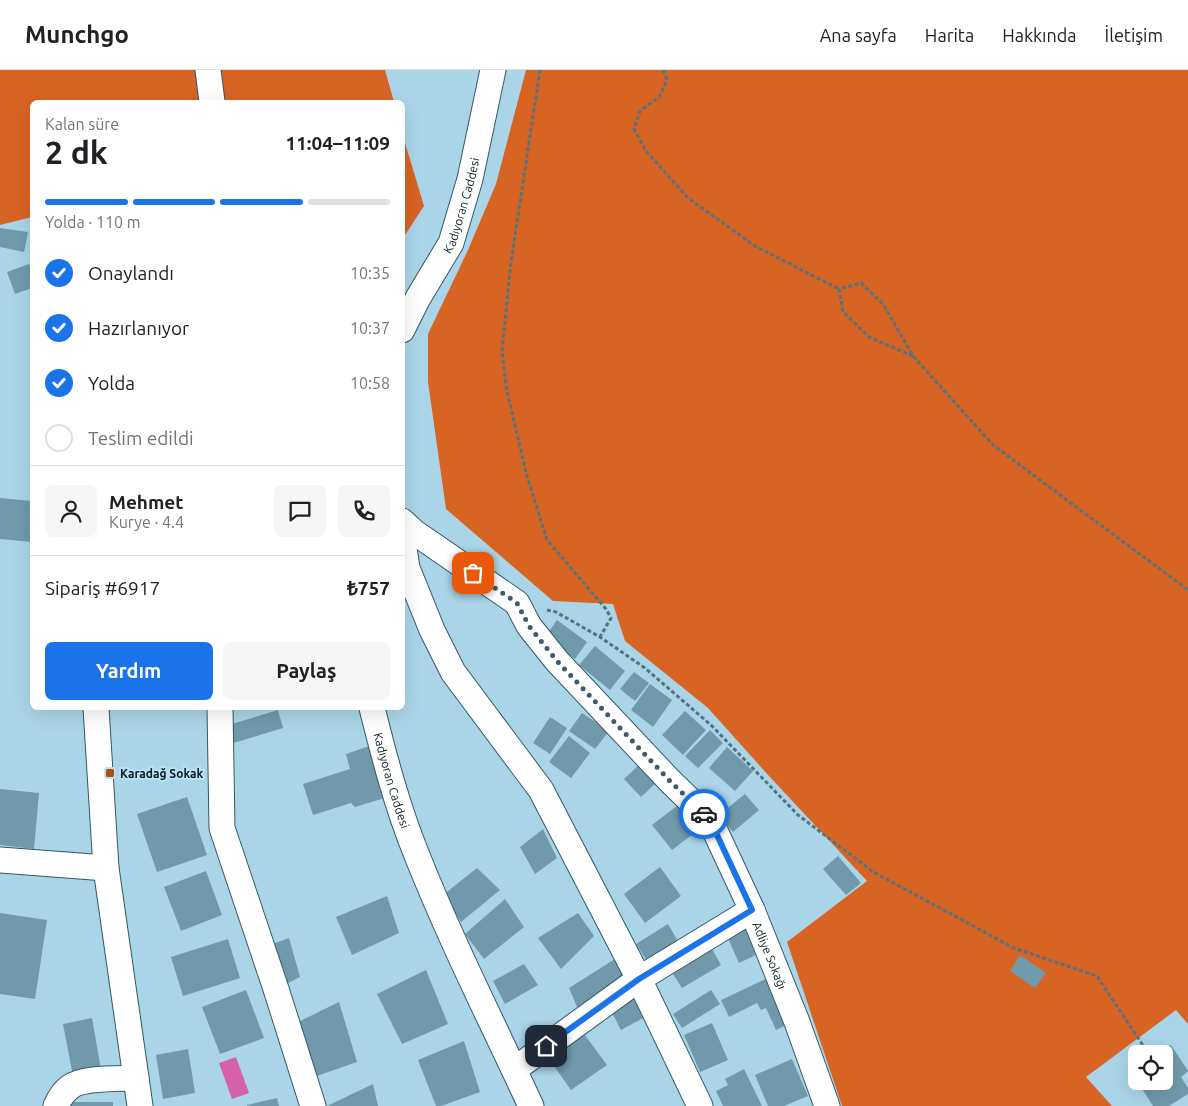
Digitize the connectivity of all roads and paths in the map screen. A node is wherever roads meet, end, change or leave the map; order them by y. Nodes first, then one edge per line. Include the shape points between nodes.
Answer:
1 (208, 70) edge
2 (493, 70) edge
3 (540, 70) edge
4 (663, 70) edge
5 (212, 100) edge
6 (839, 289) junction
7 (405, 324) edge
8 (913, 356) junction
9 (405, 524) edge
10 (405, 555) edge
11 (1188, 590) edge
12 (517, 603) junction
13 (600, 637) junction
14 (96, 710) edge
15 (220, 710) edge
16 (373, 710) edge
17 (0, 860) edge
18 (106, 868) junction
19 (752, 910) junction
20 (639, 979) junction
21 (1143, 1045) edge
22 (515, 1069) junction
23 (136, 1078) junction
24 (529, 1105) edge
25 (825, 1105) edge
26 (56, 1106) edge
27 (140, 1106) edge
28 (313, 1106) edge
29 (700, 1106) edge

1 - 5 street
2 - 7 street, Kadıyoran Caddesi via 470,179 451,243
3 - 13 path via 511,262 502,352 527,476 547,540 611,618
4 - 6 path via 666,80 659,97 640,111 634,129 646,151 688,198 755,246
6 - 8 path via 844,312 869,337
6 - 8 path via 861,283 883,304
8 - 11 path via 993,445
9 - 12 street, Adliye Sokağı
10 - 20 street via 432,630 453,672 541,790
12 - 13 path via 556,612
12 - 19 street, Adliye Sokağı via 529,626 557,661 710,820
13 - 21 path via 645,668 712,726 798,815 875,873 1014,948 1097,976
14 - 18 street
15 - 28 street via 222,828
16 - 22 street, Kadıyoran Caddesi via 415,851 446,926
17 - 18 street
18 - 23 street
19 - 20 street
19 - 25 street, Adliye Sokağı via 797,1022
20 - 22 street
20 - 29 street
22 - 24 street, Kadıyoran Caddesi
23 - 26 street via 79,1083 70,1087
23 - 27 street

